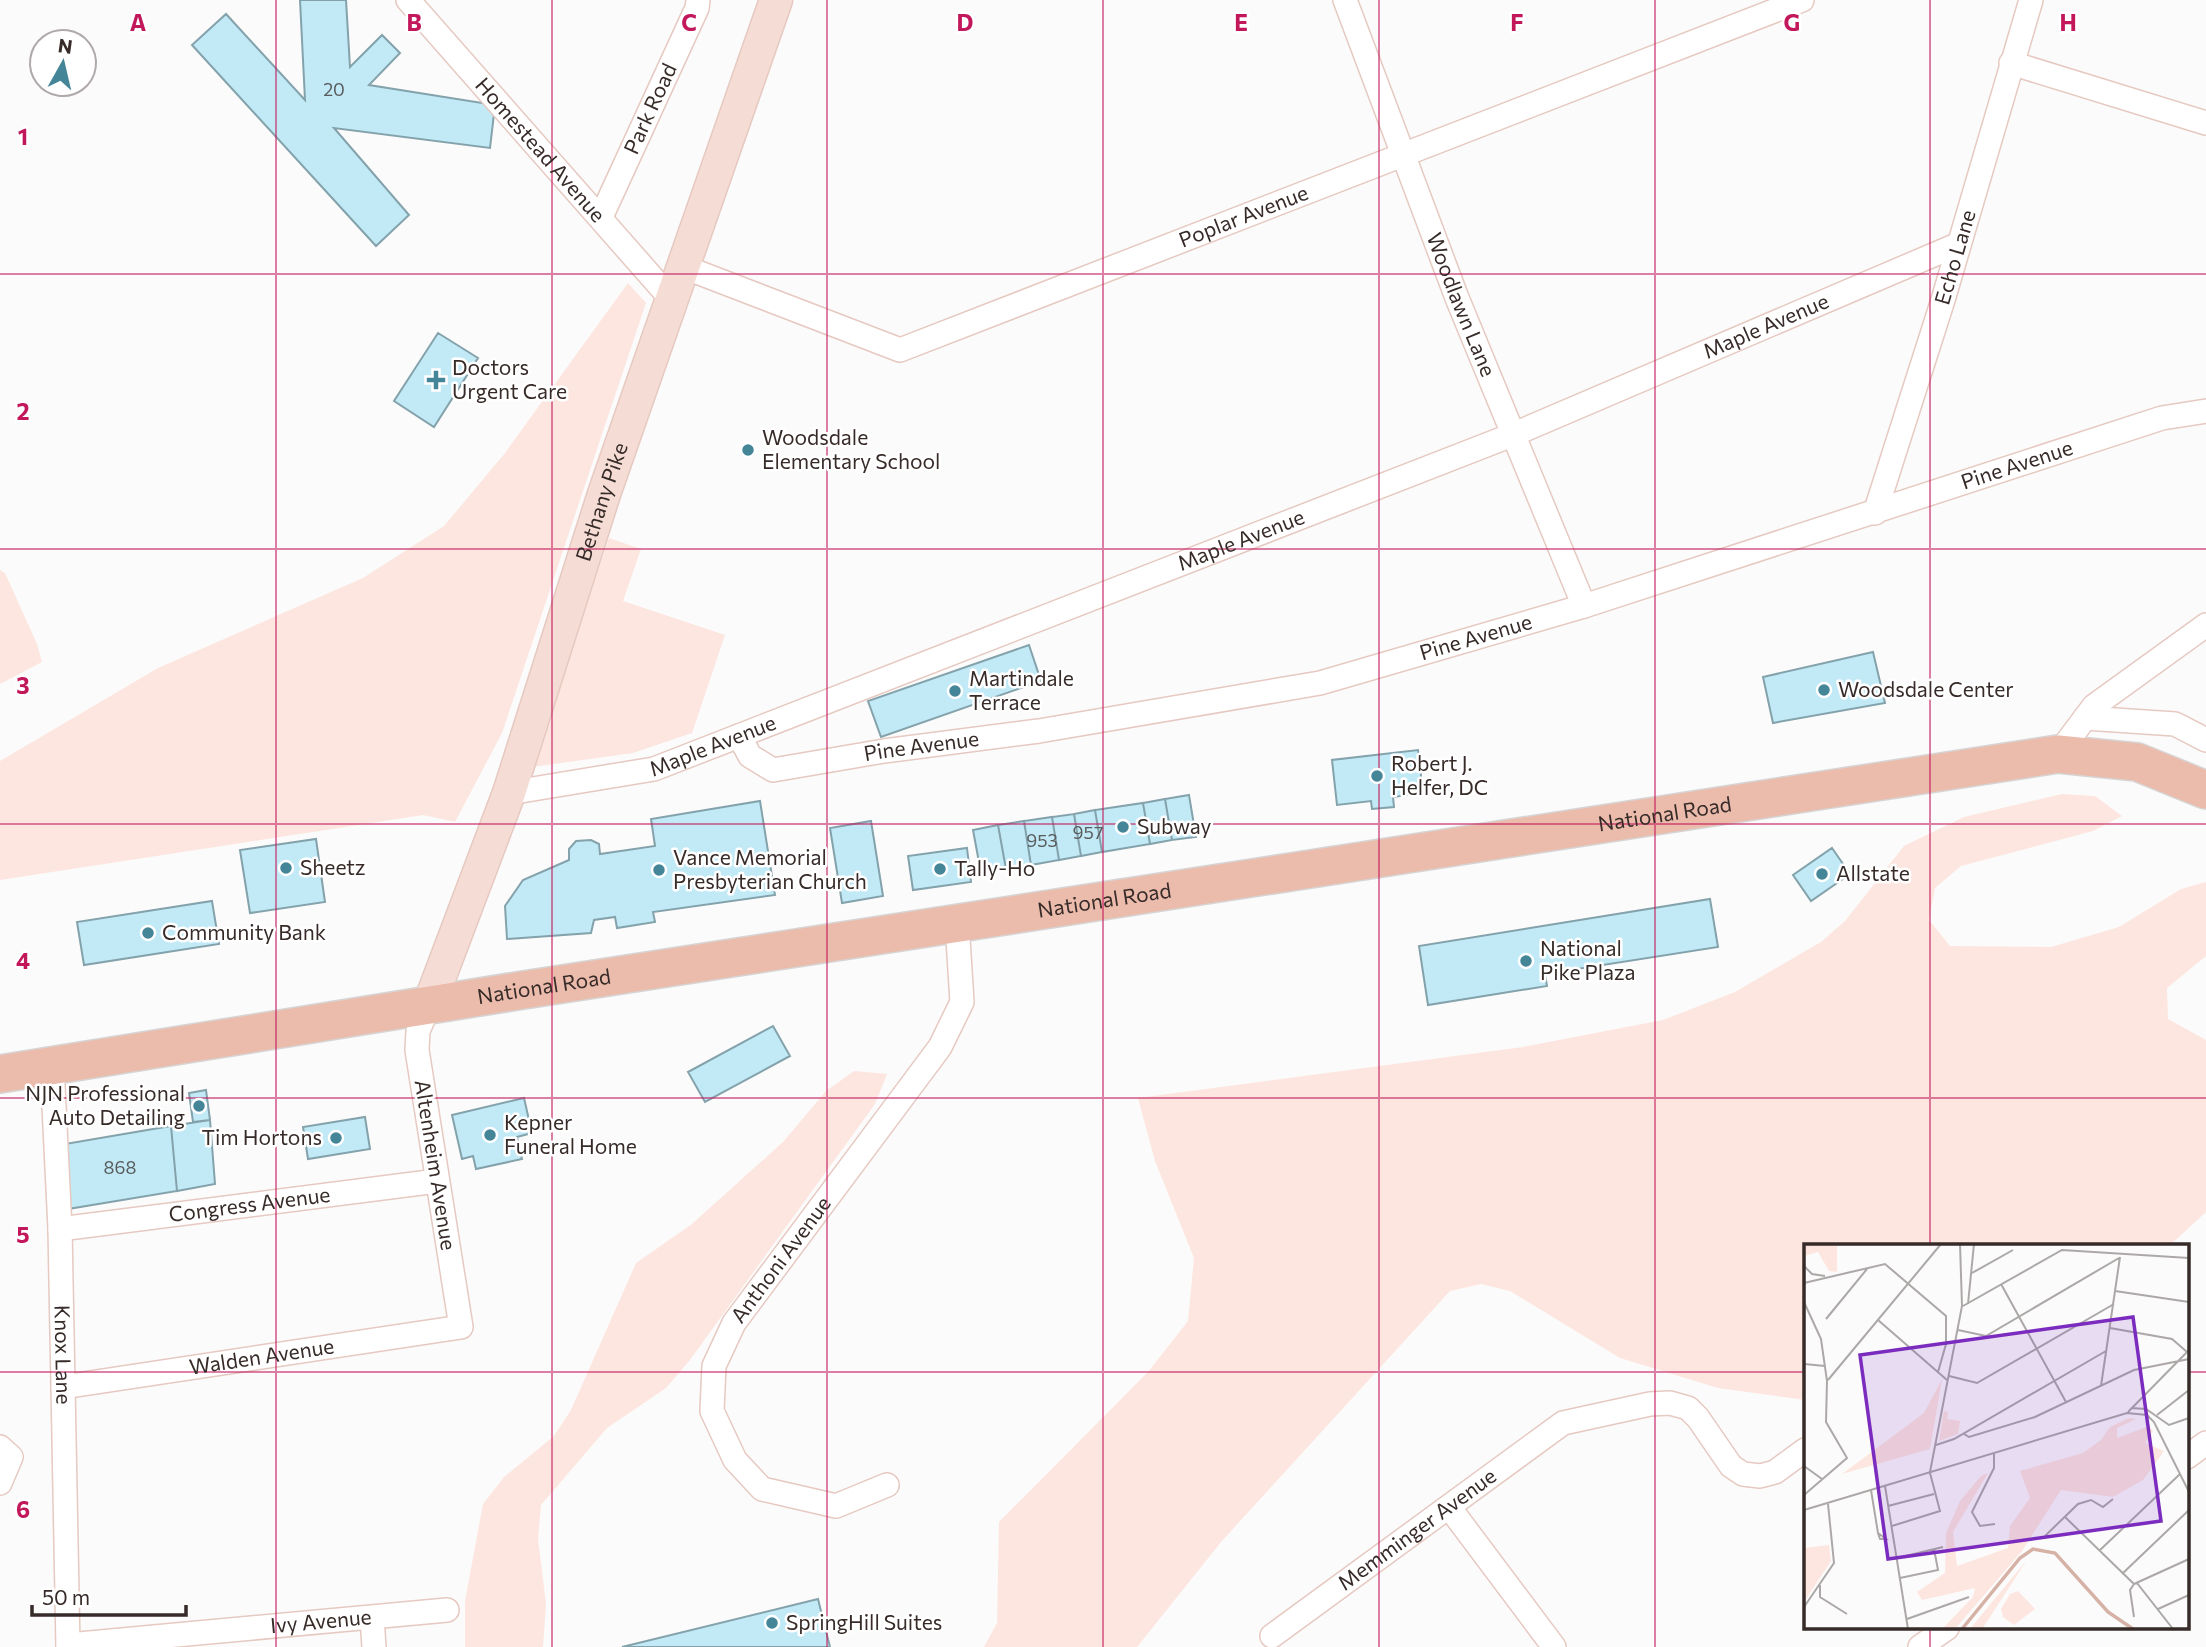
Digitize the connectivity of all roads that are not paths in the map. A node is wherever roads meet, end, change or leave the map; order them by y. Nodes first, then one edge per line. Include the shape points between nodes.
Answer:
1 (408, 0) edge
2 (698, 0) edge
3 (776, 0) edge
4 (1345, 0) edge
5 (1802, 0) edge
6 (2031, 0) edge
7 (2011, 63) junction
8 (2206, 123) edge
9 (1405, 155) junction
10 (601, 217) junction
11 (1959, 244) junction
12 (684, 267) junction
13 (672, 300) junction
14 (2206, 411) edge
15 (1512, 435) junction
16 (1875, 513) junction
17 (1584, 606) junction
18 (2206, 625) edge
19 (2085, 718) junction
20 (739, 736) junction
21 (2206, 740) edge
22 (2058, 754) junction
23 (2206, 790) edge
24 (509, 793) junction
25 (957, 923) junction
26 (429, 1005) junction
27 (52, 1065) junction
28 (0, 1074) edge
29 (437, 1181) junction
30 (60, 1230) junction
31 (461, 1326) joint
32 (63, 1387) junction
33 (2206, 1443) edge
34 (0, 1447) edge
35 (1804, 1451) edge
36 (2188, 1456) edge
37 (0, 1483) edge
38 (887, 1485) dead end
39 (1449, 1507) junction
40 (447, 1610) dead end
41 (372, 1618) junction
42 (1944, 1630) edge
43 (1272, 1636) dead end
44 (68, 1646) edge
45 (374, 1647) edge
46 (1554, 1647) edge
47 (1920, 1647) edge

1 - 10 street, Homestead Avenue
2 - 10 street, Park Road
3 - 12 main road, Bethany Pike
4 - 9 street, Woodlawn Lane
5 - 9 street, Poplar Avenue
6 - 7 street, Echo Lane
7 - 8 street
7 - 11 street, Echo Lane
9 - 12 street, Poplar Avenue via 900,350
9 - 15 street, Woodlawn Lane
10 - 13 street, Homestead Avenue
11 - 15 street, Maple Avenue
11 - 16 street, Echo Lane
12 - 13 main road, Bethany Pike
13 - 24 main road, Bethany Pike via 604,494
14 - 16 street, Pine Avenue via 2162,418
15 - 17 street, Woodlawn Lane
15 - 20 street, Maple Avenue
16 - 17 street, Pine Avenue
17 - 20 street, Pine Avenue via 1320,683 1039,731 773,770 750,756
18 - 19 street via 2094,706
19 - 21 street via 2175,724
19 - 22 street
20 - 24 street, Maple Avenue via 654,769
22 - 23 main road, National Road via 2137,762
22 - 25 main road, National Road
24 - 26 main road, Bethany Pike
25 - 26 main road, National Road
25 - 38 street, Anthoni Avenue via 962,1002 940,1047 734,1323 714,1366 712,1411 735,1460 762,1489 836,1506
26 - 27 main road, National Road
26 - 29 street, Altenheim Avenue via 418,1031 417,1050
27 - 28 main road, National Road
27 - 30 street, Knox Lane
29 - 30 street, Congress Avenue
29 - 31 street, Altenheim Avenue
30 - 32 street, Knox Lane
31 - 32 street, Walden Avenue
32 - 44 street, Knox Lane
33 - 36 street
34 - 37 street via 12,1457
35 - 39 street, Memminger Avenue via 1774,1472 1743,1474 1731,1466 1688,1408 1650,1404 1563,1423
39 - 43 street, Memminger Avenue
39 - 46 street
40 - 41 street, Ivy Avenue
41 - 44 street, Ivy Avenue
41 - 45 street
42 - 47 street

